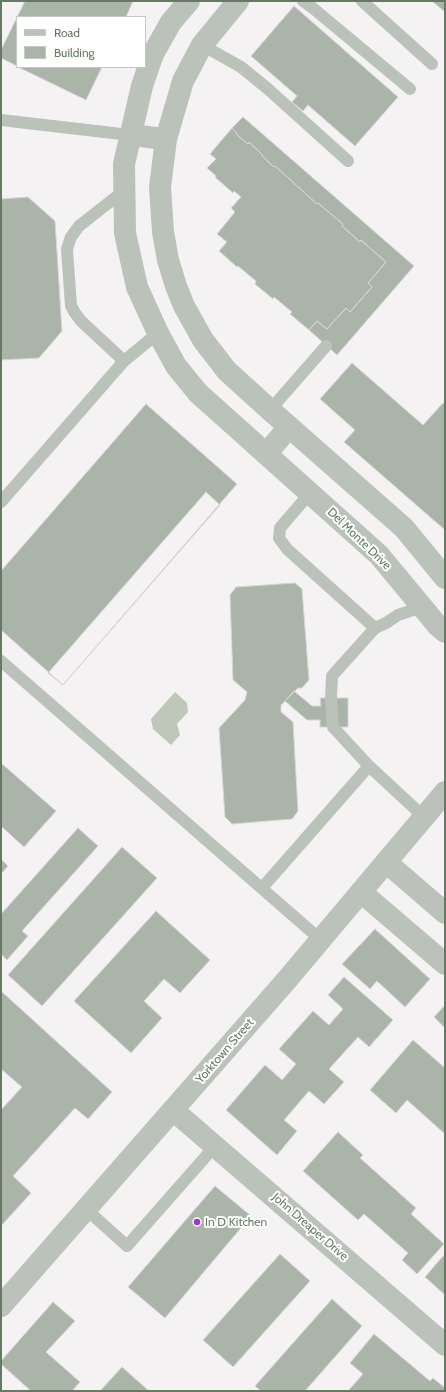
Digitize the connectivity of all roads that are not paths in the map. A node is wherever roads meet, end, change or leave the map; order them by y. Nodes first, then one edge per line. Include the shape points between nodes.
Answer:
1 (189, 1) edge
2 (238, 1) edge
3 (303, 1) edge
4 (362, 1) edge
5 (202, 45) junction
6 (432, 64) dead end
7 (410, 89) dead end
8 (1, 120) edge
9 (130, 135) junction
10 (166, 139) junction
11 (348, 161) dead end
12 (125, 190) junction
13 (158, 333) junction
14 (326, 346) dead end
15 (124, 361) junction
16 (270, 410) junction
17 (289, 427) junction
18 (266, 454) junction
19 (310, 493) junction
20 (1, 502) edge
21 (445, 578) edge
22 (422, 607) junction
23 (375, 628) junction
24 (445, 632) edge
25 (1, 661) edge
26 (369, 766) junction
27 (445, 792) edge
28 (424, 817) junction
29 (386, 862) junction
30 (262, 888) junction
31 (361, 892) junction
32 (445, 913) edge
33 (321, 940) junction
34 (445, 964) edge
35 (173, 1110) junction
36 (215, 1146) junction
37 (86, 1209) junction
38 (1, 1306) edge
39 (445, 1345) edge

1 - 9 street, Del Monte Drive via 171,22 153,54
2 - 5 street
3 - 7 lane
4 - 6 lane
5 - 10 street via 183,81
5 - 11 lane via 241,67
8 - 9 lane
9 - 10 street
9 - 12 street, Del Monte Drive via 124,164
10 - 16 street via 160,187 163,232 176,286 203,340 227,371
12 - 13 street, Del Monte Drive via 125,233 137,287
12 - 15 lane via 79,226 71,237 67,249 72,306 75,314
13 - 15 lane
13 - 18 street, Del Monte Drive via 176,366 198,393
14 - 16 lane
15 - 20 lane
16 - 17 street
17 - 18 street
17 - 21 street via 404,528
18 - 19 street, Del Monte Drive
19 - 22 street, Del Monte Drive via 379,555
19 - 23 lane via 280,528 279,538 287,549
22 - 23 lane via 398,615
22 - 24 street, Del Monte Drive
23 - 26 lane via 332,676 331,698 333,727
25 - 30 lane
26 - 28 lane
26 - 30 lane
27 - 28 street, Yorktown Street
28 - 29 street, Yorktown Street
29 - 31 street, Yorktown Street
29 - 32 street
30 - 33 lane
31 - 33 street, Yorktown Street
31 - 34 street
33 - 35 street, Yorktown Street
35 - 36 street, John Dreaper Drive
35 - 37 street, Yorktown Street
36 - 37 lane via 127,1246
36 - 39 street, John Dreaper Drive
37 - 38 street, Yorktown Street

